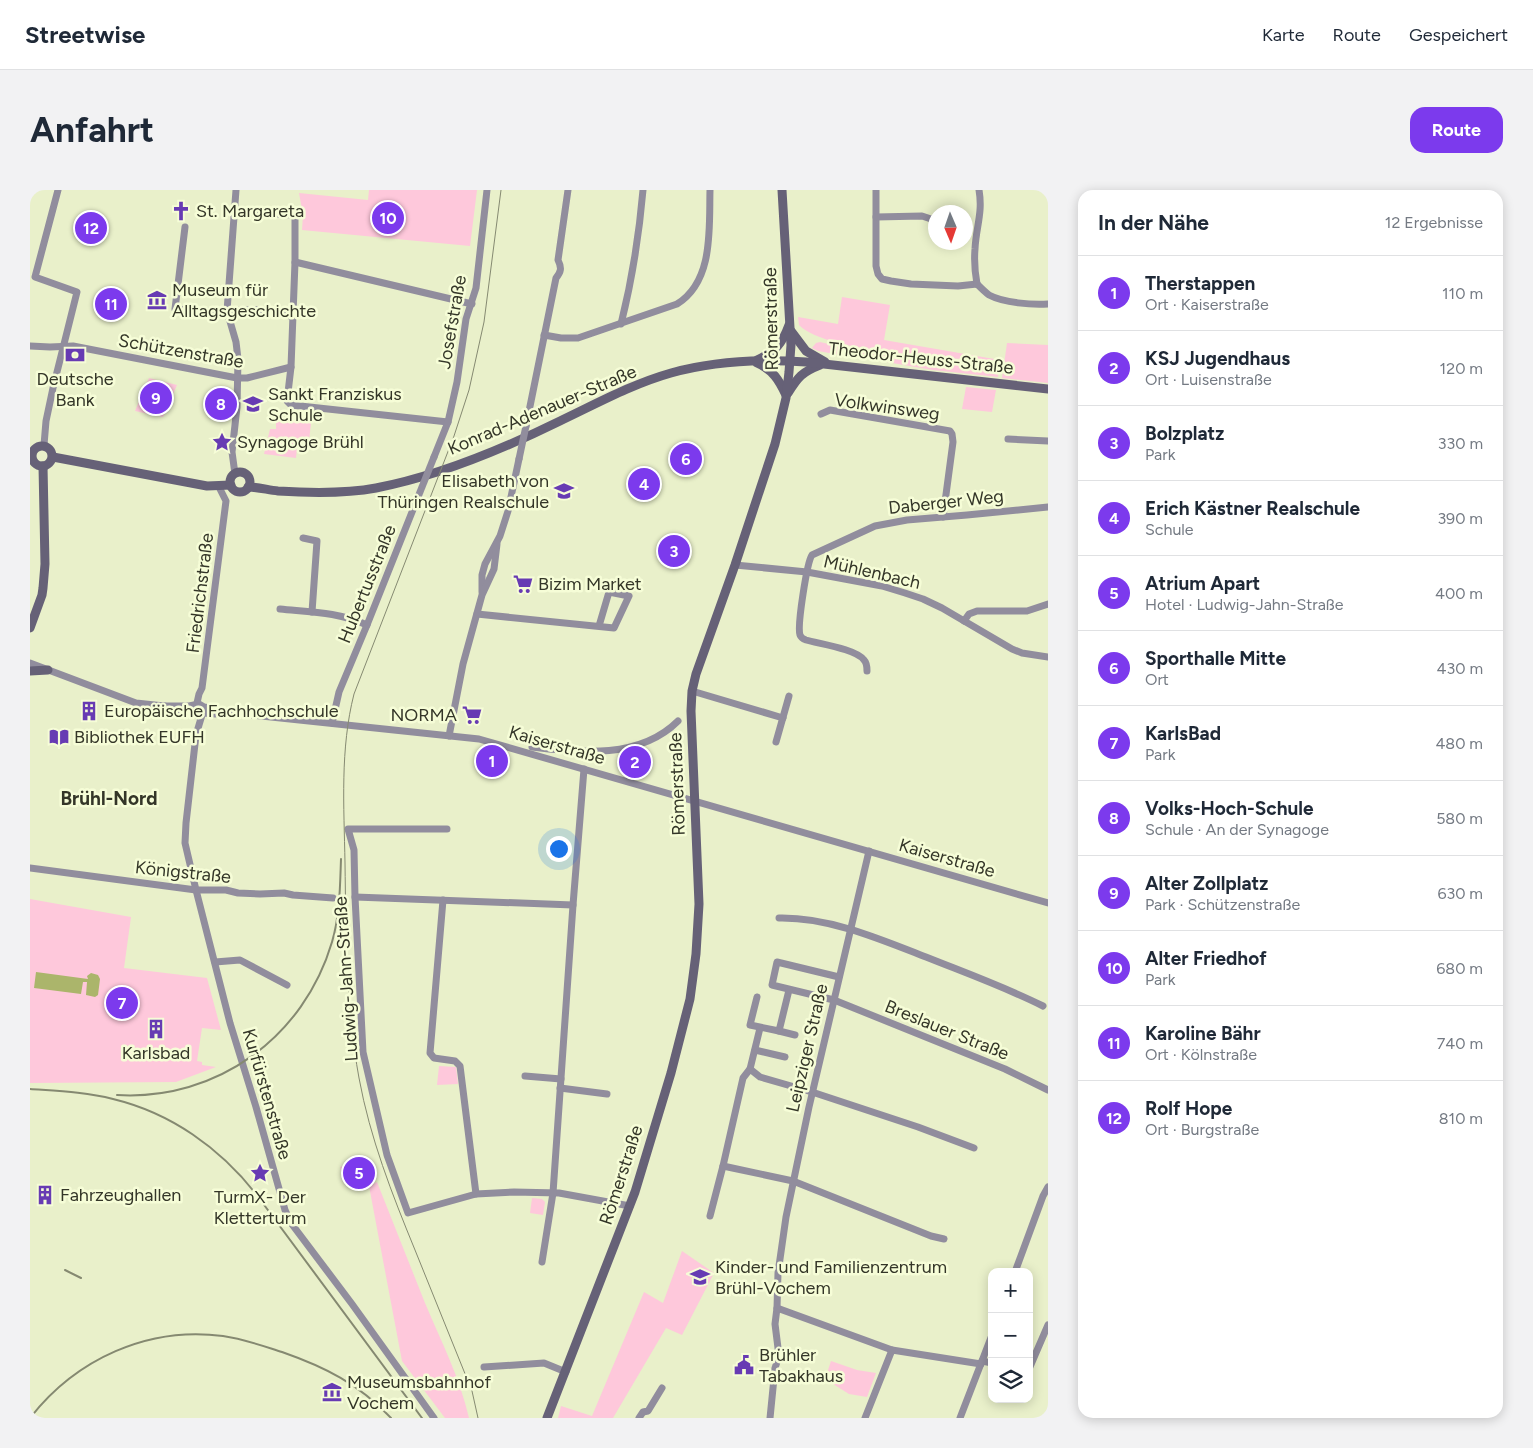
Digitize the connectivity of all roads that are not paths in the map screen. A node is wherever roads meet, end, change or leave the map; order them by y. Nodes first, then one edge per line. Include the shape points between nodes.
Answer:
1 (58, 190) edge
2 (236, 190) edge
3 (487, 190) edge
4 (568, 190) edge
5 (643, 190) edge
6 (710, 190) edge
7 (782, 190) edge
8 (876, 190) edge
9 (979, 190) edge
10 (235, 212) junction
11 (876, 217) junction
12 (928, 218) edge
13 (185, 227) dead end
14 (295, 262) junction
15 (977, 284) junction
16 (472, 304) junction
17 (1048, 304) edge
18 (227, 310) junction
19 (292, 317) junction
20 (621, 324) junction
21 (791, 327) junction
22 (544, 335) junction
23 (30, 346) edge
24 (65, 346) junction
25 (791, 361) junction
26 (755, 362) junction
27 (828, 364) junction
28 (291, 367) junction
29 (237, 378) junction
30 (1048, 389) edge
31 (786, 396) junction
32 (821, 414) dead end
33 (448, 422) junction
34 (1008, 439) dead end
35 (1048, 441) edge
36 (44, 445) junction
37 (31, 452) edge
38 (53, 457) junction
39 (434, 457) joint
40 (44, 466) junction
41 (235, 474) junction
42 (231, 485) junction
43 (220, 486) junction
44 (248, 487) junction
45 (1048, 507) edge
46 (943, 517) junction
47 (304, 538) dead end
48 (734, 565) junction
49 (807, 572) junction
50 (1048, 604) edge
51 (280, 609) dead end
52 (312, 612) junction
53 (477, 614) junction
54 (964, 621) junction
55 (367, 625) junction
56 (599, 626) junction
57 (30, 628) edge
58 (1048, 658) edge
59 (30, 663) edge
60 (48, 670) junction
61 (30, 671) edge
62 (867, 671) dead end
63 (692, 691) junction
64 (789, 696) dead end
65 (198, 710) junction
66 (783, 718) junction
67 (678, 721) dead end
68 (332, 724) junction
69 (449, 736) junction
70 (776, 742) dead end
71 (532, 747) dead end
72 (574, 752) junction
73 (571, 765) junction
74 (584, 769) junction
75 (694, 801) junction
76 (447, 829) dead end
77 (869, 851) junction
78 (30, 868) edge
79 (196, 890) junction
80 (355, 896) junction
81 (334, 898) dead end
82 (443, 900) junction
83 (1048, 903) edge
84 (573, 905) junction
85 (779, 918) dead end
86 (849, 929) junction
87 (215, 962) junction
88 (839, 976) junction
89 (287, 985) dead end
90 (789, 990) junction
91 (757, 997) dead end
92 (834, 1000) junction
93 (1043, 1006) dead end
94 (760, 1028) junction
95 (780, 1031) junction
96 (795, 1035) dead end
97 (755, 1050) junction
98 (785, 1057) dead end
99 (750, 1069) junction
100 (525, 1076) dead end
101 (561, 1079) junction
102 (560, 1088) junction
103 (1048, 1090) edge
104 (812, 1092) junction
105 (607, 1094) dead end
106 (974, 1148) dead end
107 (723, 1166) junction
108 (793, 1181) junction
109 (1048, 1187) edge
110 (553, 1193) junction
111 (476, 1194) junction
112 (630, 1206) junction
113 (710, 1216) dead end
114 (944, 1239) dead end
115 (542, 1262) dead end
116 (1016, 1268) edge
117 (777, 1308) junction
118 (1048, 1325) edge
119 (988, 1346) edge
120 (892, 1350) junction
121 (1033, 1360) edge
122 (982, 1362) junction
123 (988, 1363) edge
124 (484, 1367) dead end
125 (566, 1372) junction
126 (662, 1388) dead end
127 (434, 1418) edge
128 (548, 1418) edge
129 (639, 1418) edge
130 (770, 1418) edge
131 (865, 1418) edge
132 (960, 1418) edge

1 - 24 street via 35,277 77,292
2 - 10 street
3 - 16 street, Josefstraße
4 - 22 street via 558,260 561,270 556,278
5 - 20 street via 635,259
6 - 20 street via 706,261 698,283 690,295 677,304
7 - 21 main road, Römerstraße
8 - 11 street
9 - 15 street via 981,206 975,249
10 - 14 street via 295,215
10 - 18 street
11 - 12 street
11 - 15 street via 876,266 882,279 911,284
13 - 18 street via 175,309
14 - 16 street
14 - 19 street
15 - 17 street via 996,298
16 - 33 street, Josefstraße via 466,319
18 - 19 street via 286,313
18 - 29 street via 236,342
19 - 28 street
20 - 22 street via 578,338
21 - 25 main road, Römerstraße
21 - 26 main road via 778,347
21 - 27 main road via 806,351
22 - 53 street, bridge via 508,511 497,544 494,569
23 - 24 street, Schützenstraße
24 - 29 street, Schützenstraße
24 - 36 street via 53,388
25 - 26 main road, Konrad-Adenauer-Straße
25 - 27 main road, Theodor-Heuss-Straße
25 - 31 main road, Römerstraße
26 - 31 main road via 773,373
26 - 44 main road, Konrad-Adenauer-Straße via 693,368 655,379 499,449 450,468 376,488 285,492
27 - 30 main road, Theodor-Heuss-Straße
27 - 31 main road via 801,375
28 - 29 street, Schützenstraße
28 - 33 street via 286,401 291,405
29 - 41 street via 232,452
31 - 48 main road, Römerstraße via 778,434
32 - 46 street, Volkwinsweg via 830,410 950,431 953,442
33 - 39 street, Josefstraße
34 - 35 street
36 - 37 main road
36 - 38 main road via 50,448
37 - 40 main road via 34,462
38 - 40 main road
38 - 43 main road
39 - 55 street, Hubertusstraße, bridge
40 - 57 main road via 43,588
41 - 42 main road
41 - 44 main road via 247,474 250,480
42 - 43 main road
42 - 44 main road via 240,491
43 - 65 street, Friedrichstraße via 226,501
45 - 46 street, Daberger Weg
46 - 49 street, Daberger Weg via 875,526 812,555
47 - 52 street via 317,542
48 - 49 street, Mühlenbach
48 - 63 main road, Römerstraße
49 - 54 street, Mühlenbach via 905,593
49 - 62 street via 800,635 855,653 863,658
50 - 54 street via 1027,611 977,611
51 - 52 street
52 - 55 street via 351,618
53 - 56 street
53 - 69 street
54 - 58 street, Mühlenbach via 1012,649
55 - 68 street, Hubertusstraße via 339,692
56 - 56 street via 614,628 630,596 610,592
59 - 60 street, Kaiserstraße
60 - 61 main road
60 - 65 street, Kaiserstraße via 129,701
63 - 66 street
63 - 75 main road, Römerstraße
64 - 66 street
65 - 68 street, Kaiserstraße via 216,709
65 - 79 street, Kurfürstenstraße via 186,823 186,843
66 - 70 street
67 - 72 street via 657,737 630,748
68 - 69 street, Kaiserstraße
69 - 73 street, Kaiserstraße via 479,739
71 - 72 street
72 - 73 street
73 - 74 street, Kaiserstraße
74 - 75 street, Kaiserstraße
74 - 84 street
75 - 77 street, Kaiserstraße
75 - 112 main road, Römerstraße via 699,904 693,984 671,1073
76 - 80 street, Ludwig-Jahn-Straße via 348,828 354,850
77 - 83 street, Kaiserstraße
77 - 86 street, Leipziger Straße
78 - 79 street, Königstraße
79 - 81 street, Königstraße
79 - 87 street, Kurfürstenstraße
80 - 82 street
80 - 111 street, Ludwig-Jahn-Straße via 363,1052 387,1155 408,1213
82 - 84 street
82 - 111 street via 430,1053 434,1058 456,1061 460,1066
84 - 101 street
85 - 86 street via 802,919
86 - 88 street, Leipziger Straße
86 - 93 street via 1009,989
87 - 89 street via 240,960
87 - 127 street, Kurfürstenstraße via 289,1219
88 - 90 street, Breslauer Straße via 777,962 772,985
88 - 92 street, Leipziger Straße
90 - 92 street, Breslauer Straße
90 - 95 street
91 - 94 street via 750,1025
92 - 103 street, Breslauer Straße
92 - 104 street, Leipziger Straße
94 - 95 street
94 - 97 street
95 - 96 street
97 - 98 street
97 - 99 street
99 - 104 street via 760,1078
99 - 107 street via 743,1078
100 - 101 street
101 - 102 street
102 - 105 street
102 - 110 street
104 - 106 street
104 - 108 street, Leipziger Straße
107 - 108 street
107 - 113 street
108 - 114 street
108 - 117 street, Leipziger Straße via 778,1273
109 - 116 street
110 - 111 street
110 - 112 street
110 - 115 street
112 - 125 main road, Römerstraße
117 - 120 street
117 - 130 street, Leipziger Straße via 778,1356
118 - 121 street
119 - 122 street
120 - 122 street
120 - 131 street
122 - 123 street
122 - 132 street
124 - 125 street via 544,1363
125 - 128 main road, Römerstraße
126 - 129 street via 648,1411

